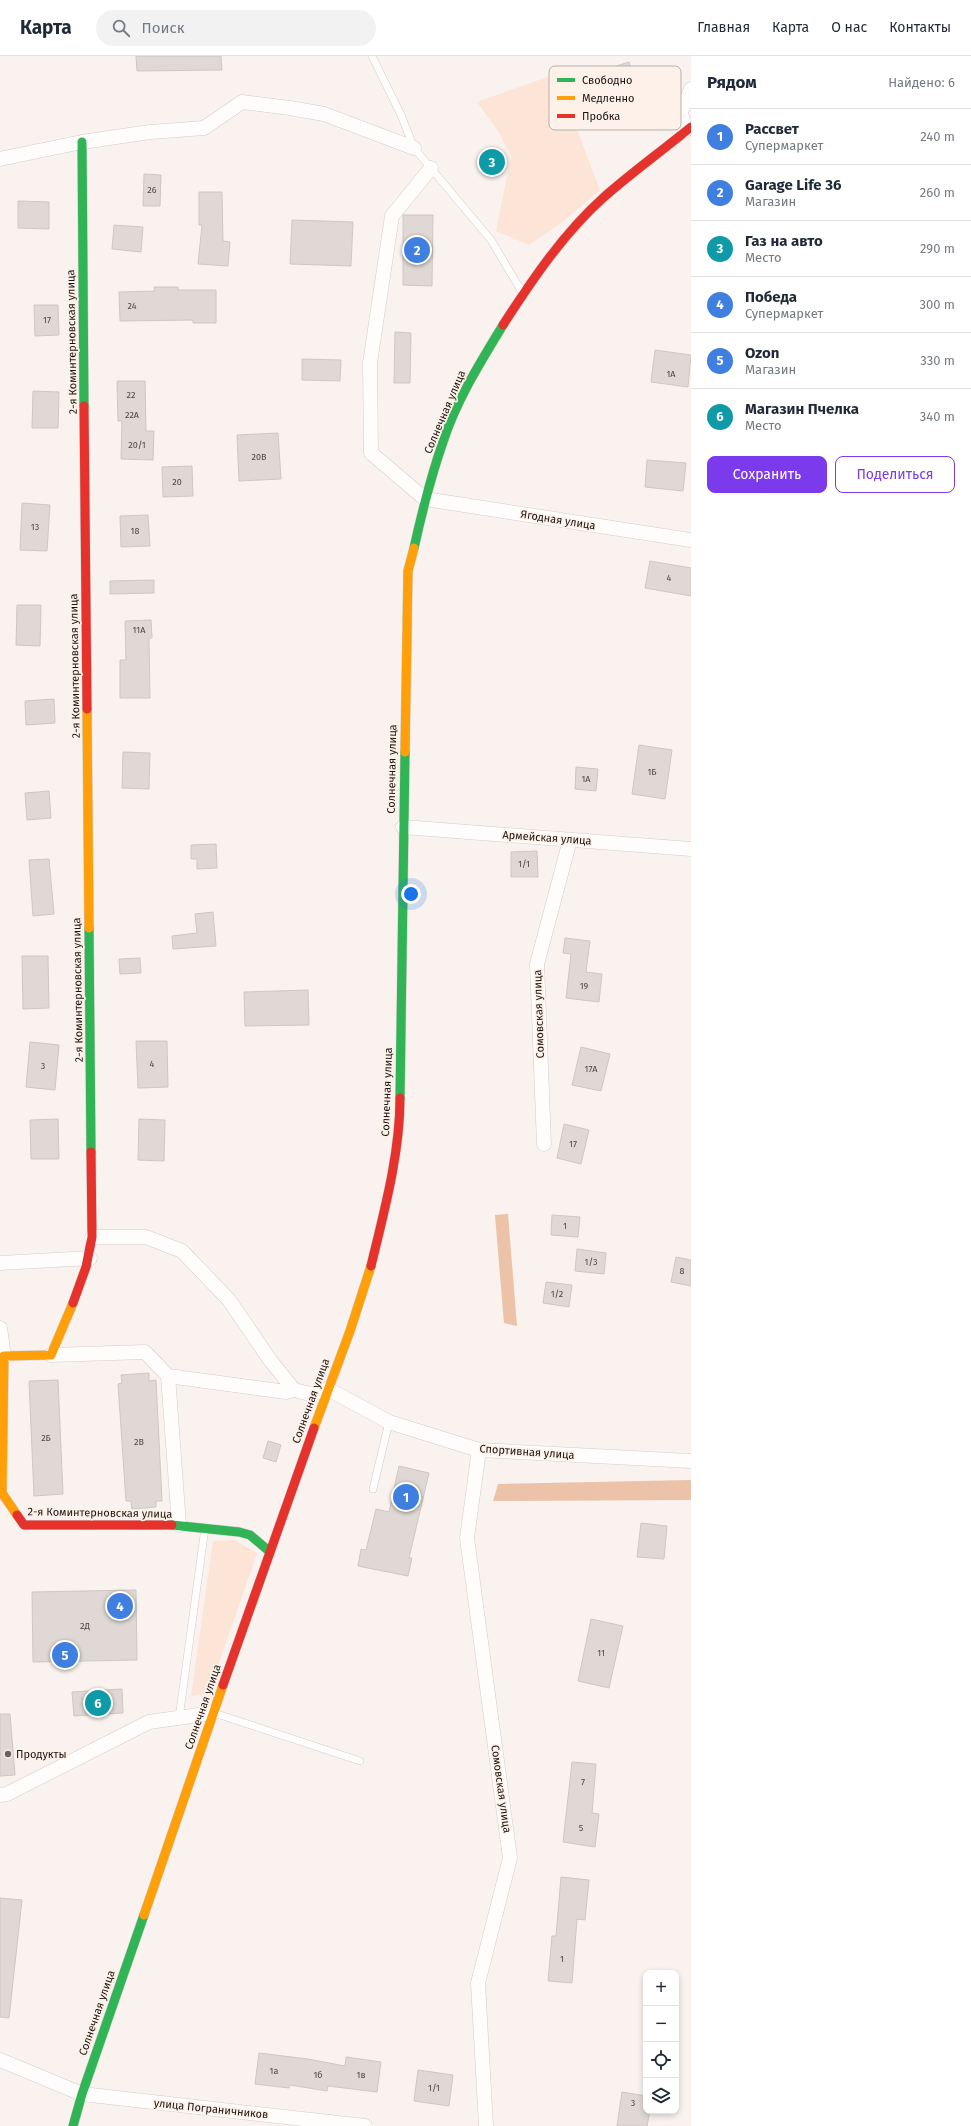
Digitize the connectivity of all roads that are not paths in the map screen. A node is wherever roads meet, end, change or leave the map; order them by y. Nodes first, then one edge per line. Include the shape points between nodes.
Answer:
1 (372, 56) edge
2 (691, 89) edge
3 (688, 129) edge
4 (82, 142) junction
5 (414, 148) junction
6 (0, 159) edge
7 (431, 168) junction
8 (523, 294) junction
9 (425, 498) junction
10 (691, 540) edge
11 (403, 827) junction
12 (570, 840) junction
13 (691, 849) edge
14 (544, 1144) dead end
15 (92, 1237) junction
16 (90, 1258) junction
17 (0, 1263) edge
18 (0, 1328) edge
19 (51, 1355) junction
20 (4, 1356) junction
21 (168, 1376) junction
22 (328, 1389) junction
23 (294, 1390) junction
24 (389, 1422) junction
25 (479, 1450) junction
26 (691, 1461) edge
27 (373, 1489) dead end
28 (179, 1525) junction
29 (205, 1528) junction
30 (269, 1551) junction
31 (213, 1713) junction
32 (179, 1718) junction
33 (360, 1761) dead end
34 (0, 1795) edge
35 (0, 2060) edge
36 (82, 2094) junction
37 (73, 2126) edge
38 (365, 2126) edge
39 (486, 2126) edge

1 - 5 lane
2 - 3 street via 681,112
3 - 8 street, Солнечная улица via 632,173 587,214 565,237
4 - 5 street via 150,132 204,128 242,102 324,114
4 - 6 street
4 - 15 street, 2-я Коминтерновская улица
5 - 7 lane
7 - 8 lane via 491,240
7 - 9 street via 392,216 370,363 371,453
8 - 9 street, Солнечная улица via 476,369 443,440
9 - 10 street, Ягодная улица
9 - 11 street, Солнечная улица via 408,571
11 - 12 street, Армейская улица
11 - 22 street, Солнечная улица via 400,1125 369,1273
12 - 13 street, Армейская улица
12 - 14 street, Сомовская улица via 537,964
15 - 16 street, 2-я Коминтерновская улица
15 - 23 street via 146,1237 182,1251 228,1300
16 - 17 street
16 - 19 street, 2-я Коминтерновская улица
18 - 20 street
19 - 20 street
19 - 21 street via 145,1352
20 - 28 street, 2-я Коминтерновская улица via 2,1493 24,1525
21 - 23 street via 286,1392
21 - 28 street
22 - 23 street via 310,1394
22 - 24 street, Спортивная улица
22 - 30 street, Солнечная улица
24 - 25 street, Спортивная улица
24 - 27 lane
25 - 26 street, Спортивная улица
25 - 39 street, Сомовская улица via 467,1538 510,1858 478,1983
28 - 29 street, 2-я Коминтерновская улица
29 - 30 street, 2-я Коминтерновская улица via 250,1535
29 - 32 lane
30 - 31 street, Солнечная улица
31 - 32 street
31 - 33 lane
31 - 36 street, Солнечная улица
32 - 34 street via 149,1722 7,1794
35 - 36 street, улица Пограничников
36 - 37 street, Солнечная улица
36 - 38 street, улица Пограничников

